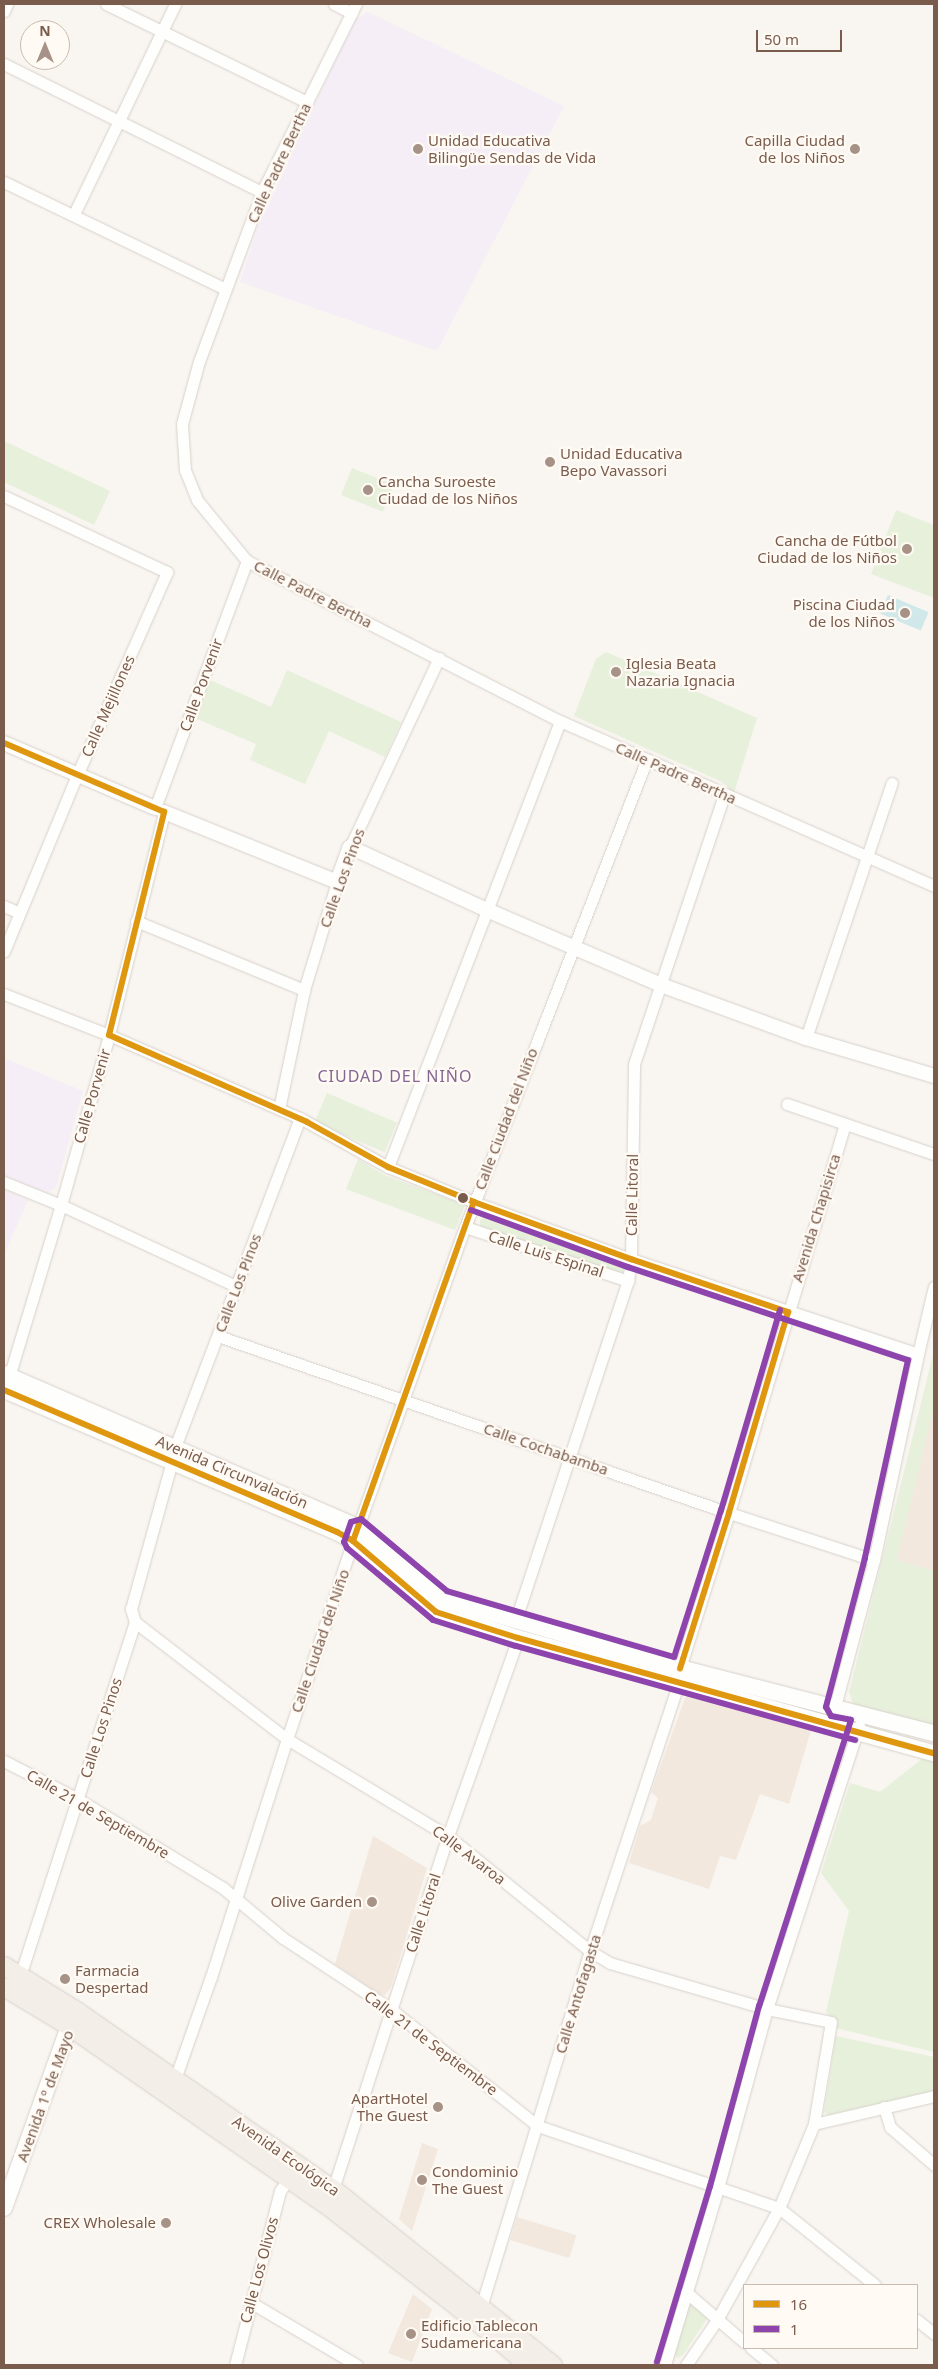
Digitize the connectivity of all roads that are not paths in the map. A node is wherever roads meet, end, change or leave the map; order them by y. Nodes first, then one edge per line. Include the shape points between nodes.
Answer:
1 (7, 4) edge
2 (106, 4) edge
3 (175, 4) edge
4 (334, 4) edge
5 (354, 8) edge
6 (4, 11) edge
7 (162, 31) junction
8 (4, 64) edge
9 (307, 102) junction
10 (119, 121) junction
11 (4, 182) edge
12 (262, 192) junction
13 (74, 214) junction
14 (225, 289) junction
15 (4, 496) edge
16 (247, 561) junction
17 (439, 658) junction
18 (560, 722) junction
19 (4, 743) edge
20 (647, 759) junction
21 (77, 775) junction
22 (892, 783) dead end
23 (724, 795) junction
24 (159, 810) junction
25 (350, 847) junction
26 (868, 858) junction
27 (338, 882) junction
28 (934, 886) edge
29 (4, 906) edge
30 (487, 910) junction
31 (20, 913) junction
32 (136, 921) junction
33 (573, 946) junction
34 (4, 951) edge
35 (661, 985) junction
36 (304, 990) junction
37 (4, 994) edge
38 (109, 1035) junction
39 (806, 1038) junction
40 (934, 1076) edge
41 (787, 1104) dead end
42 (279, 1109) junction
43 (300, 1118) junction
44 (845, 1124) junction
45 (934, 1154) edge
46 (388, 1167) junction
47 (4, 1182) edge
48 (474, 1202) junction
49 (61, 1205) junction
50 (465, 1228) junction
51 (631, 1259) junction
52 (628, 1281) junction
53 (238, 1287) junction
54 (934, 1287) edge
55 (788, 1312) junction
56 (218, 1336) junction
57 (918, 1354) junction
58 (5, 1386) edge
59 (404, 1399) junction
60 (174, 1454) junction
61 (571, 1457) junction
62 (729, 1513) junction
63 (356, 1534) junction
64 (874, 1560) junction
65 (135, 1622) junction
66 (517, 1630) junction
67 (679, 1675) junction
68 (862, 1714) junction
69 (833, 1716) junction
70 (857, 1732) junction
71 (934, 1733) edge
72 (287, 1739) junction
73 (934, 1753) edge
74 (4, 1761) edge
75 (78, 1799) junction
76 (448, 1836) junction
77 (236, 1900) junction
78 (590, 1951) junction
79 (4, 1966) edge
80 (21, 1976) junction
81 (8, 1990) edge
82 (767, 2009) junction
83 (392, 2010) junction
84 (74, 2019) junction
85 (175, 2079) junction
86 (934, 2096) edge
87 (884, 2107) junction
88 (814, 2124) junction
89 (538, 2126) junction
90 (934, 2165) edge
91 (289, 2178) junction
92 (718, 2188) junction
93 (333, 2189) junction
94 (4, 2208) edge
95 (779, 2208) junction
96 (874, 2284) edge
97 (686, 2292) junction
98 (250, 2302) junction
99 (481, 2307) junction
100 (717, 2320) junction
101 (918, 2321) edge
102 (934, 2334) edge
103 (743, 2341) edge
104 (752, 2349) edge
105 (235, 2365) edge
106 (357, 2365) edge
107 (528, 2365) edge
108 (553, 2365) edge
109 (665, 2365) edge
110 (686, 2365) edge
111 (772, 2365) edge

1 - 6 street
2 - 7 street
3 - 7 street
4 - 5 street
5 - 9 street, Calle Padre Bertha
7 - 9 street
7 - 10 street
8 - 10 street
9 - 12 street, Calle Padre Bertha
10 - 12 street
10 - 13 street
11 - 13 street
12 - 14 street, Calle Padre Bertha
13 - 14 street
14 - 16 street, Calle Padre Bertha via 188,398 182,424 182,444 185,470 197,500
15 - 21 street, Calle Mejillones via 167,572
16 - 17 street, Calle Padre Bertha
16 - 24 street, Calle Porvenir
17 - 18 street, Calle Padre Bertha
17 - 25 street, Calle Los Pinos
18 - 20 street, Calle Padre Bertha
18 - 30 street
19 - 21 street
20 - 23 street, Calle Padre Bertha
20 - 33 street, Calle Ciudad del Niño
21 - 24 street
21 - 31 street, Calle Mejillones
22 - 26 street
23 - 26 street, Calle Padre Bertha
23 - 35 street, Calle Litoral
24 - 27 street
24 - 32 street, Calle Porvenir
25 - 27 street, Calle Los Pinos
25 - 30 street
26 - 28 street, Calle Padre Bertha
26 - 39 street
27 - 36 street, Calle Los Pinos
29 - 31 street
30 - 33 street
30 - 46 street
31 - 34 street, Calle Mejillones
32 - 36 street
32 - 38 street, Calle Porvenir
33 - 35 street
33 - 48 street, Calle Ciudad del Niño
35 - 39 street
35 - 51 street, Calle Litoral via 634,1064
36 - 42 street, Calle Los Pinos
37 - 38 street, Calle Luis Espinal
38 - 42 street, Calle Luis Espinal
38 - 49 street, Calle Porvenir
39 - 40 street
41 - 44 street
42 - 43 street, Calle Luis Espinal
43 - 46 street, Calle Luis Espinal
43 - 53 street, Calle Los Pinos
44 - 45 street
44 - 55 street, Avenida Chapisirca
46 - 48 street, Calle Luis Espinal
47 - 49 street
48 - 50 street, Calle Ciudad del Niño
48 - 51 street, Calle Luis Espinal
49 - 53 street
49 - 58 street, Calle Porvenir
50 - 52 street, Calle Luis Espinal
50 - 59 street, Calle Ciudad del Niño
51 - 52 street, Calle Litoral
51 - 55 street, Calle Luis Espinal
52 - 61 street, Calle Litoral
53 - 56 street, Calle Los Pinos
54 - 57 street
55 - 57 street, Calle Luis Espinal
55 - 62 street, Calle Antofagasta
56 - 59 street, Calle Cochabamba
56 - 60 street, Calle Los Pinos
57 - 64 street
58 - 60 main road, Avenida Circunvalación
59 - 61 street, Calle Cochabamba
59 - 63 street, Calle Ciudad del Niño
60 - 63 main road, Avenida Circunvalación via 338,1532
60 - 65 street, Calle Los Pinos via 131,1609
61 - 62 street, Calle Cochabamba
61 - 66 street, Calle Litoral
62 - 64 street, Calle Cochabamba
62 - 67 street, Calle Antofagasta
63 - 66 main road, Avenida Circunvalación via 436,1612
63 - 72 street, Calle Ciudad del Niño
64 - 69 street
65 - 72 street, Calle Avaroa
65 - 75 street, Calle Los Pinos
66 - 67 main road, Avenida Circunvalación
66 - 76 street, Calle Litoral
67 - 69 main road, Avenida Circunvalación
67 - 78 street, Calle Antofagasta
68 - 69 main road, Avenida Circunvalación
68 - 70 street
68 - 71 main road, Avenida Circunvalación
69 - 70 main road, Avenida Circunvalación
70 - 73 main road, Avenida Circunvalación
70 - 82 street
72 - 76 street, Calle Avaroa
72 - 77 street, Calle Ciudad del Niño
74 - 75 street, Calle 21 de Septiembre
75 - 77 street, Calle 21 de Septiembre via 223,1888
75 - 80 street, Calle Los Pinos
76 - 78 street, Calle Avaroa
76 - 83 street, Calle Litoral
77 - 83 street, Calle 21 de Septiembre via 283,1938
77 - 85 street, Calle Ciudad del Niño
78 - 82 street, Calle Avaroa via 610,1963
78 - 89 street, Calle Antofagasta
79 - 80 main road, Avenida Ecológica
80 - 81 street, Calle Los Pinos
80 - 84 main road, Avenida Ecológica
81 - 84 main road, Avenida Ecológica
82 - 88 street, Calle Avaroa via 832,2022
82 - 92 street
83 - 89 street, Calle 21 de Septiembre
83 - 93 street, Calle Litoral
84 - 85 main road, Avenida Ecológica
84 - 91 main road, Avenida Ecológica
84 - 94 main road, Avenida 1º de Mayo
85 - 93 main road, Avenida Ecológica
86 - 87 street
87 - 88 street
87 - 90 street via 890,2127
88 - 95 street
89 - 92 street, Calle 21 de Septiembre
89 - 99 street, Calle Antofagasta
91 - 98 street, Calle Los Olivos via 280,2191
91 - 107 main road, Avenida Ecológica via 475,2320
92 - 95 street, Calle 21 de Septiembre
92 - 97 street
93 - 99 main road, Avenida Ecológica
95 - 96 street, Calle 21 de Septiembre
95 - 100 street
97 - 100 street
97 - 109 street
98 - 105 street, Calle Los Olivos
98 - 106 street
99 - 108 main road, Avenida Ecológica
100 - 103 street
100 - 110 street
101 - 102 street
104 - 111 street

